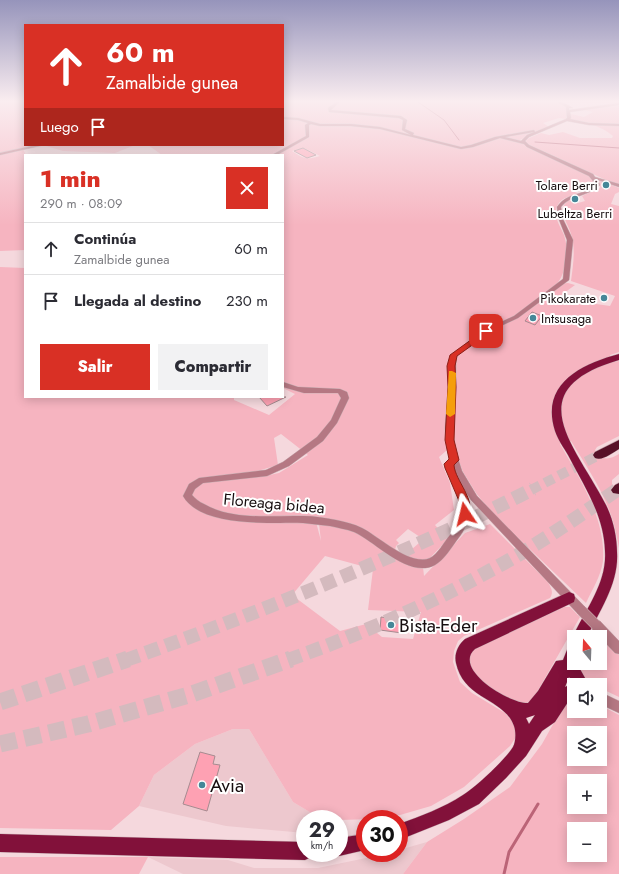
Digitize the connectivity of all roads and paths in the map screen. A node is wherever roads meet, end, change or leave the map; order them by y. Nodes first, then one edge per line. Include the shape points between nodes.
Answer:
1 (296, 143) edge
2 (441, 143) edge
3 (482, 143) edge
4 (524, 143) edge
5 (37, 146) edge
6 (0, 154) edge
7 (276, 154) edge
8 (596, 178) junction
9 (619, 186) edge
10 (619, 357) edge
11 (284, 384) edge
12 (619, 444) edge
13 (599, 455) tunnel mouth
14 (454, 460) junction
15 (569, 598) junction
16 (583, 630) edge
17 (619, 648) edge
18 (567, 660) edge
19 (567, 665) edge
20 (567, 693) edge
21 (607, 701) edge
22 (619, 706) edge
23 (509, 707) junction
24 (538, 724) junction
25 (521, 752) junction
26 (408, 828) edge
27 (0, 843) edge
28 (296, 851) edge

1 - 7 street
2 - 3 street via 461,148
4 - 8 street
5 - 6 street
8 - 9 street
8 - 14 street via 598,186 593,190 564,200 559,206 560,217 570,240 566,280 516,316 486,331 454,355 451,366 449,440
10 - 16 main road via 592,366 572,377 559,394 556,405 560,432 601,507 610,542 611,566 608,579
11 - 14 street, Floreaga bidea via 299,391 340,391 344,394 334,420 320,439 286,464 267,473 202,480 193,484 188,489 187,496 194,504 217,515 339,524 357,529 406,559 426,563 432,561 450,543 465,518 464,501 449,468 449,464
12 - 13 highway
14 - 15 street via 474,498
15 - 17 street, bridge
15 - 23 main road via 465,648 462,661 468,676
18 - 23 main road via 558,670 540,703 526,710
19 - 24 main road
20 - 24 main road via 550,717
21 - 22 street
23 - 25 main road via 516,714 522,727
24 - 25 main road
25 - 26 main road via 495,780 470,800
27 - 28 main road

